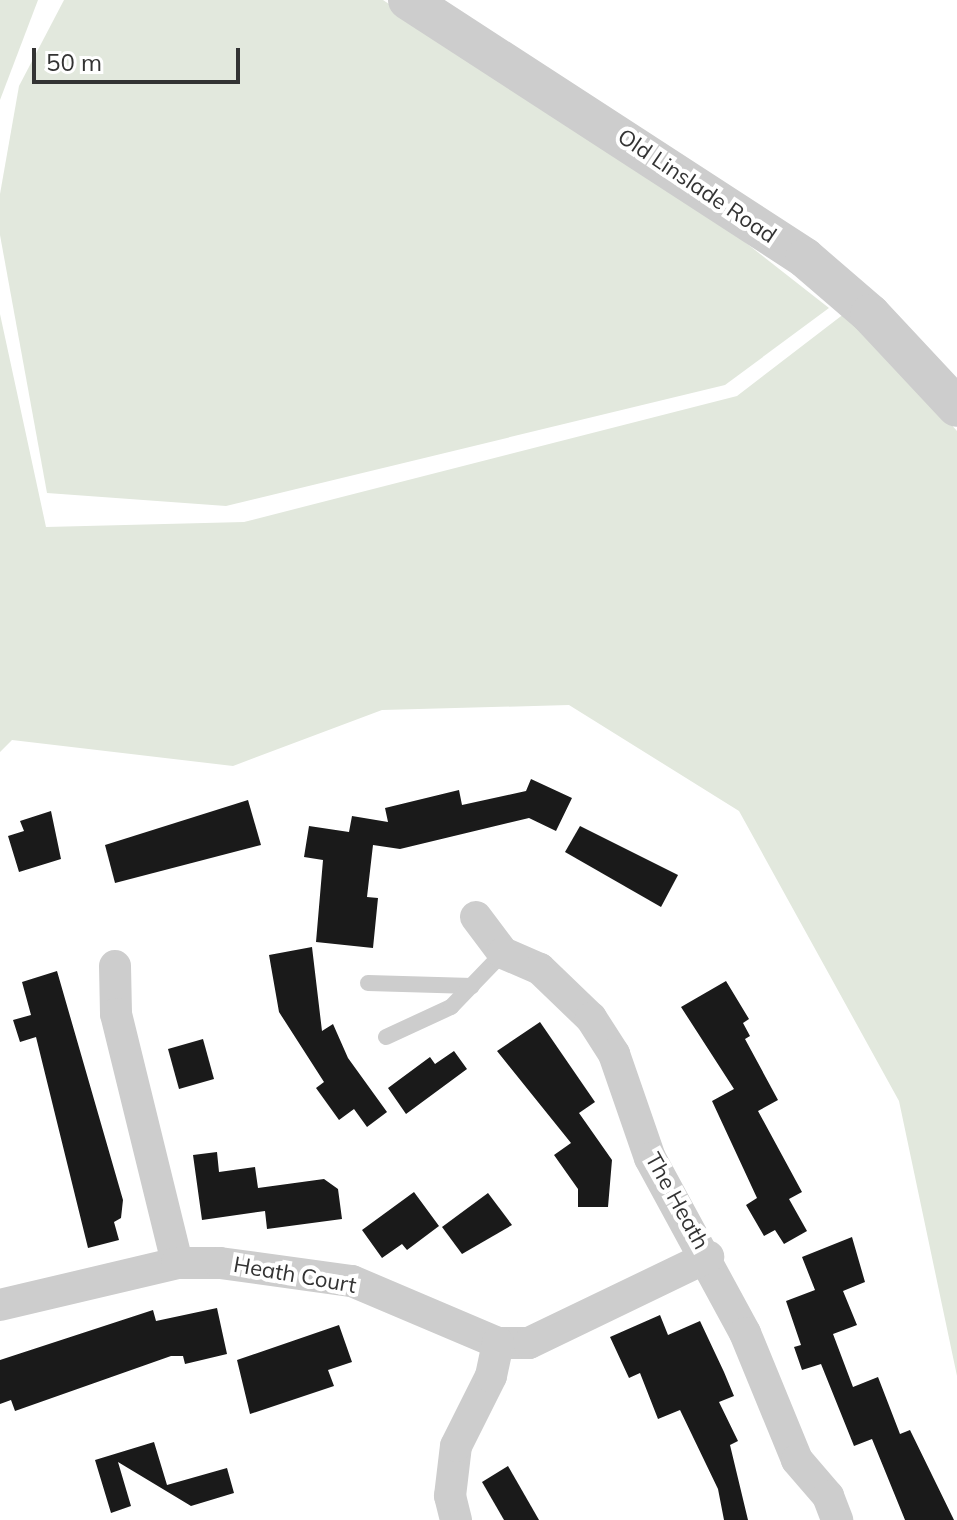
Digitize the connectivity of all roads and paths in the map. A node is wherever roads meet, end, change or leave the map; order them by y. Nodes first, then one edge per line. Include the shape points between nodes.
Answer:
1 (408, 0) edge
2 (952, 394) edge
3 (476, 917) dead end
4 (503, 953) junction
5 (115, 966) dead end
6 (368, 983) dead end
7 (472, 986) junction
8 (386, 1037) dead end
9 (708, 1257) junction
10 (177, 1263) junction
11 (0, 1305) edge
12 (498, 1343) junction
13 (456, 1520) edge
14 (837, 1520) edge

1 - 2 street, Old Linslade Road via 805,258
3 - 4 street, The Heath
4 - 7 lane
4 - 9 street, The Heath via 540,969 591,1018 614,1054 650,1158
5 - 10 street via 116,1014
6 - 7 lane
7 - 8 lane via 451,1007
9 - 12 street, Heath Court via 529,1343
9 - 14 street, The Heath via 797,1460 828,1496
10 - 11 street, Heath Court
10 - 12 street, Heath Court via 352,1281
12 - 13 street via 491,1376 456,1446 450,1496

